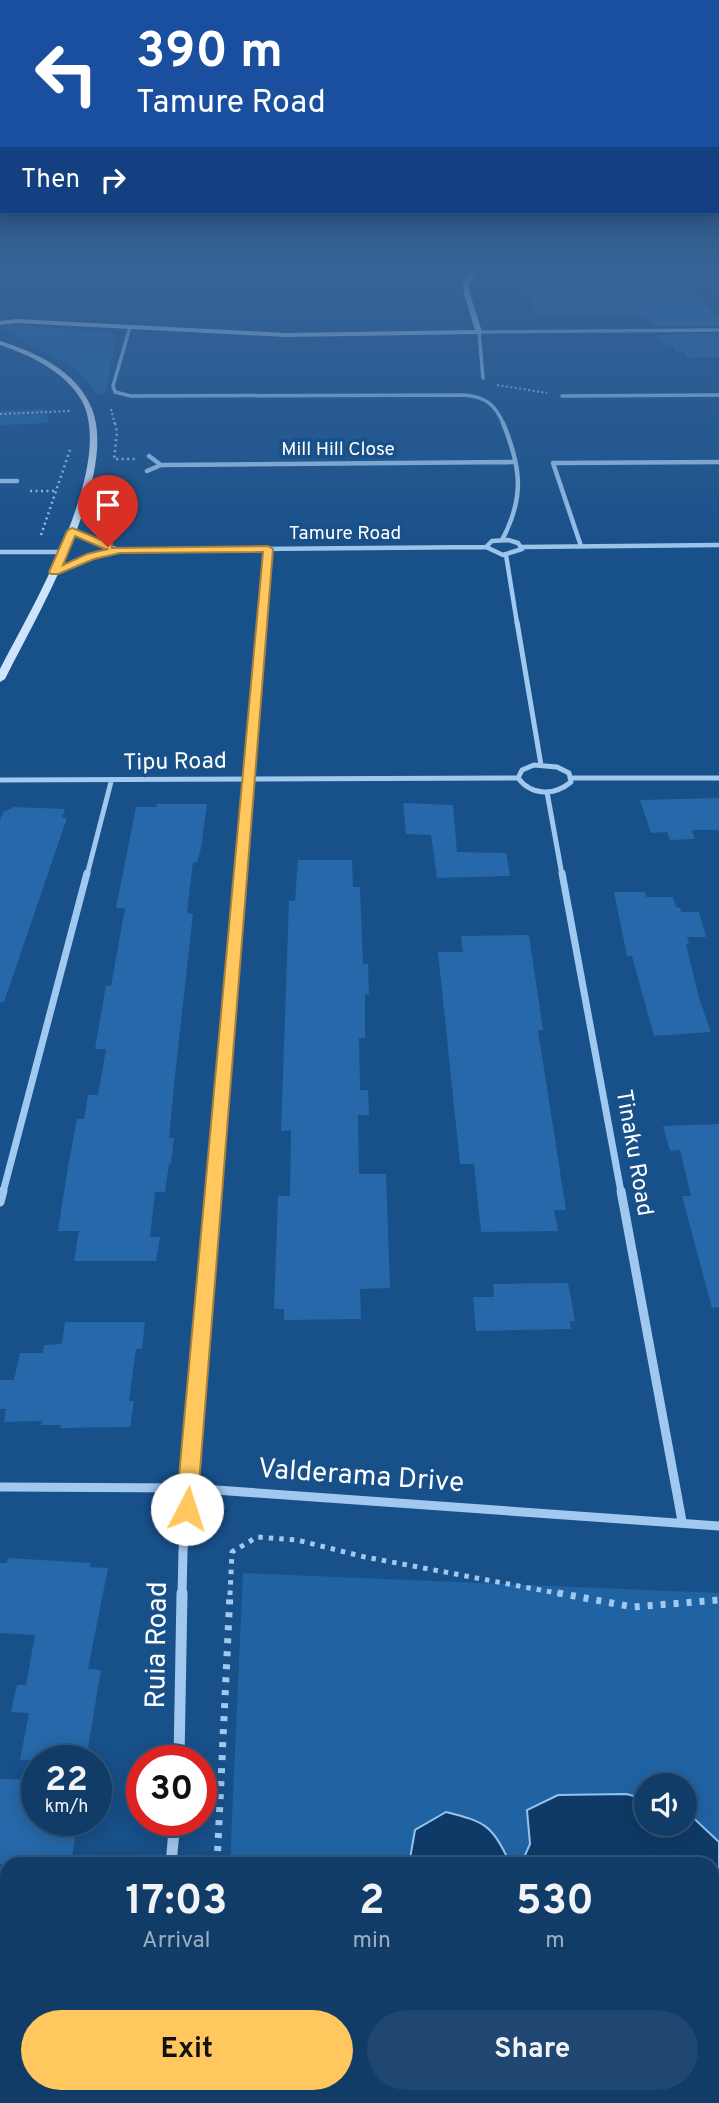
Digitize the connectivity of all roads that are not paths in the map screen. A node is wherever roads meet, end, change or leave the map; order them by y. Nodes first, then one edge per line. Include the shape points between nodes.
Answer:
1 (45, 365) edge
2 (119, 365) edge
3 (482, 365) edge
4 (483, 378) road end
5 (719, 395) edge
6 (562, 396) road end
7 (149, 456) dead end
8 (514, 462) junction
9 (719, 462) edge
10 (161, 465) junction
11 (147, 471) dead end
12 (0, 481) edge
13 (17, 481) road end
14 (72, 531) junction
15 (502, 540) junction
16 (719, 545) edge
17 (581, 546) junction
18 (486, 547) junction
19 (522, 547) junction
20 (268, 549) junction
21 (120, 550) junction
22 (0, 552) edge
23 (63, 552) junction
24 (506, 555) junction
25 (55, 572) junction
26 (0, 679) edge
27 (541, 765) junction
28 (518, 778) junction
29 (571, 778) junction
30 (719, 778) edge
31 (0, 780) edge
32 (250, 780) junction
33 (111, 782) junction
34 (547, 792) junction
35 (0, 1202) edge
36 (0, 1487) edge
37 (188, 1488) junction
38 (682, 1521) junction
39 (719, 1526) edge
40 (179, 1745) edge
41 (174, 1836) edge
42 (172, 1857) edge

1 - 14 main road via 76,388 89,409 96,435
2 - 8 street via 115,392 147,397 483,398 495,407
3 - 4 street
5 - 6 street
7 - 10 street
8 - 10 street, Mill Hill Close
8 - 15 street via 520,493
9 - 17 street via 553,463
10 - 11 street, Mill Hill Close
12 - 13 street
14 - 21 street, Tamure Road
14 - 23 main road
15 - 18 street
15 - 19 street
16 - 17 street
17 - 19 street
18 - 20 street, Tamure Road
18 - 24 street
19 - 24 street
20 - 21 street, Tamure Road
20 - 32 street, Ruia Road
21 - 25 street, Tamure Road via 91,556
22 - 23 street
23 - 25 main road
24 - 27 street
25 - 26 main road
27 - 28 street via 522,770
27 - 29 street via 564,770
28 - 32 street, Tipu Road
28 - 34 street via 531,790
29 - 30 street
29 - 34 street via 568,786
31 - 33 street, Tipu Road
32 - 33 street, Tipu Road
32 - 37 street, Ruia Road
33 - 35 street
34 - 38 street, Tinaku Road
36 - 37 street, Valderama Drive
37 - 38 street, Valderama Drive
37 - 40 street, Ruia Road
38 - 39 street, Valderama Drive
41 - 42 street

